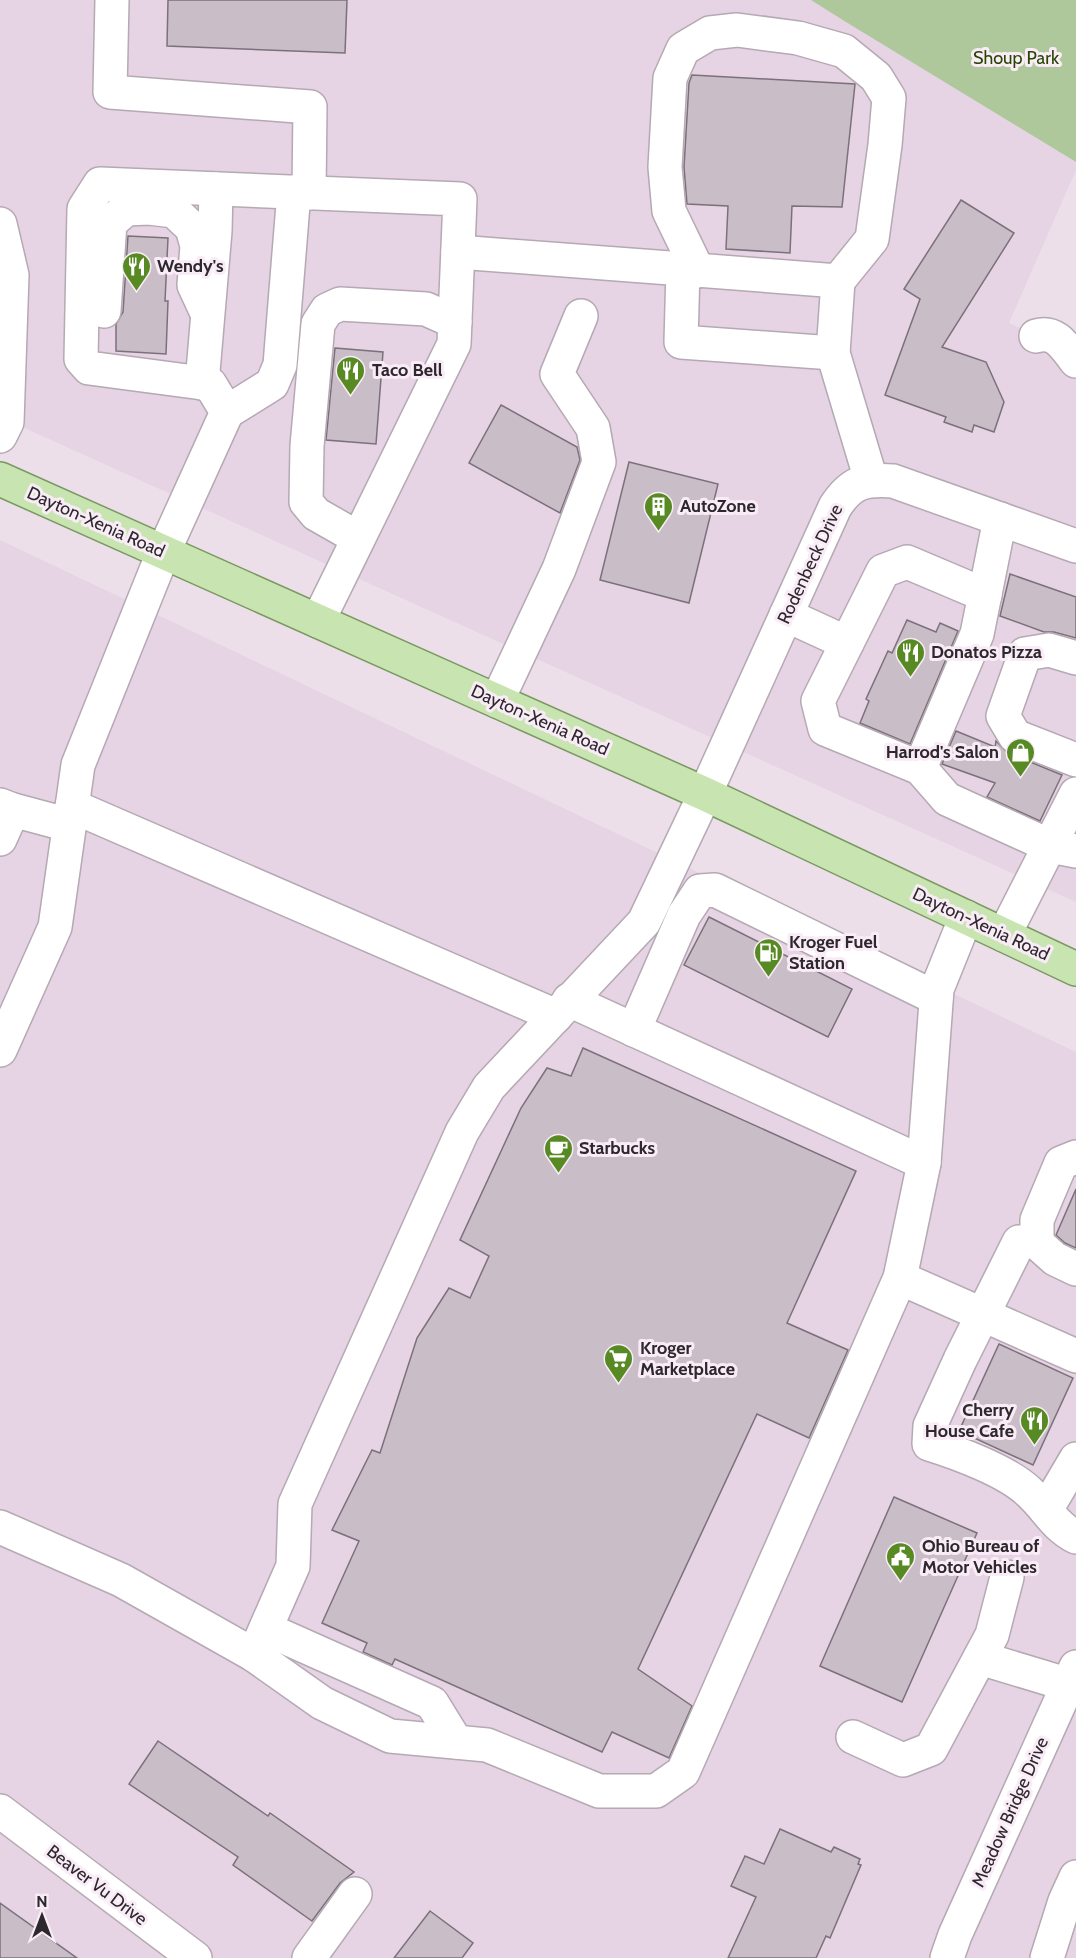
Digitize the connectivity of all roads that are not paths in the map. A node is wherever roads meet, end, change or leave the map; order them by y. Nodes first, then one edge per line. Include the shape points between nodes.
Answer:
1 (112, 0) edge
2 (216, 189) junction
3 (301, 192) junction
4 (0, 224) edge
5 (458, 252) junction
6 (690, 270) junction
7 (838, 281) junction
8 (207, 313) junction
9 (581, 316) dead end
10 (455, 322) junction
11 (1036, 336) dead end
12 (833, 353) junction
13 (85, 356) junction
14 (1076, 361) edge
15 (206, 383) junction
16 (227, 412) junction
17 (0, 436) edge
18 (0, 479) edge
19 (871, 480) junction
20 (1000, 519) junction
21 (358, 538) junction
22 (1074, 538) edge
23 (163, 553) junction
24 (985, 595) junction
25 (786, 615) junction
26 (318, 621) junction
27 (847, 643) junction
28 (1076, 658) edge
29 (497, 701) junction
30 (1076, 760) edge
31 (920, 768) junction
32 (705, 794) junction
33 (1076, 794) edge
34 (71, 815) junction
35 (4, 818) edge
36 (1063, 849) edge
37 (966, 917) junction
38 (1004, 935) junction
39 (1076, 969) edge
40 (936, 998) junction
41 (562, 1008) junction
42 (634, 1030) junction
43 (0, 1050) edge
44 (1076, 1131) edge
45 (1069, 1160) edge
46 (924, 1163) junction
47 (1019, 1242) dead end
48 (1076, 1269) edge
49 (900, 1278) junction
50 (983, 1315) junction
51 (1076, 1356) edge
52 (1076, 1459) edge
53 (1046, 1510) junction
54 (0, 1527) edge
55 (1076, 1537) edge
56 (1007, 1577) dead end
57 (260, 1642) junction
58 (980, 1658) junction
59 (1073, 1679) edge
60 (853, 1737) dead end
61 (456, 1742) junction
62 (0, 1811) edge
63 (1076, 1877) edge
64 (355, 1894) dead end
65 (195, 1958) edge
66 (309, 1958) edge
67 (946, 1958) edge
68 (1047, 1958) edge

1 - 3 street via 110,92 310,107
2 - 3 street
2 - 8 street
2 - 13 street via 100,184 84,209
3 - 5 street via 459,199
3 - 16 street via 280,365 272,384
4 - 17 street via 12,275 7,422
5 - 6 street
5 - 10 street
6 - 7 street
6 - 7 street via 669,211 665,167 670,78 683,49 711,33 737,30 798,38 844,51 876,77 889,98 872,239
6 - 12 street via 681,342
7 - 12 street
8 - 13 street via 194,285 197,246 192,228 174,211 126,209 110,223 104,316
8 - 15 street
9 - 29 street via 557,374 593,428 599,462 559,569
10 - 21 street via 454,344
10 - 21 street via 426,309 340,304 327,310 318,324 306,502 316,514
11 - 14 street via 1051,335
12 - 19 street
13 - 15 street
15 - 16 street
16 - 23 street
18 - 23 main road, Dayton-Xenia Road
19 - 20 street via 892,481
19 - 25 street, Rodenbeck Drive via 852,488 835,507
20 - 22 street
20 - 24 street
21 - 26 street
23 - 26 main road, Dayton-Xenia Road
23 - 34 street via 78,765
24 - 27 street via 907,562 883,571
24 - 31 street via 977,634
25 - 27 street
25 - 32 street, Rodenbeck Drive
26 - 29 main road, Dayton-Xenia Road
27 - 31 street via 818,701 825,729
28 - 30 street via 1048,650 1025,654 1003,716 1015,736
29 - 32 main road, Dayton-Xenia Road
31 - 36 street via 947,799
32 - 37 main road, Dayton-Xenia Road
32 - 41 street, Rodenbeck Drive via 644,922
33 - 36 street
34 - 35 street
34 - 41 street
34 - 43 street via 55,927
36 - 38 street
37 - 38 main road, Dayton-Xenia Road
37 - 40 street
38 - 39 main road, Dayton-Xenia Road
40 - 42 street via 715,890 700,891 684,915
40 - 46 street
41 - 42 street
41 - 57 street, Rodenbeck Drive via 489,1087 462,1132 295,1504 293,1566
42 - 46 street
44 - 45 street
45 - 48 street via 1037,1220 1037,1243 1055,1259
46 - 49 street
47 - 50 street
49 - 50 street
49 - 61 street via 683,1772 656,1791 599,1791 487,1745
50 - 51 street
50 - 53 street via 930,1426 929,1444 1009,1477
52 - 53 street
53 - 55 street via 1062,1530
54 - 57 street
56 - 58 street via 992,1635
57 - 61 street via 432,1703
57 - 61 street via 322,1703 390,1736
58 - 59 street
58 - 60 street via 931,1749 903,1760
59 - 67 street, Meadow Bridge Drive
62 - 65 street, Beaver Vu Drive
63 - 68 street
64 - 66 street

